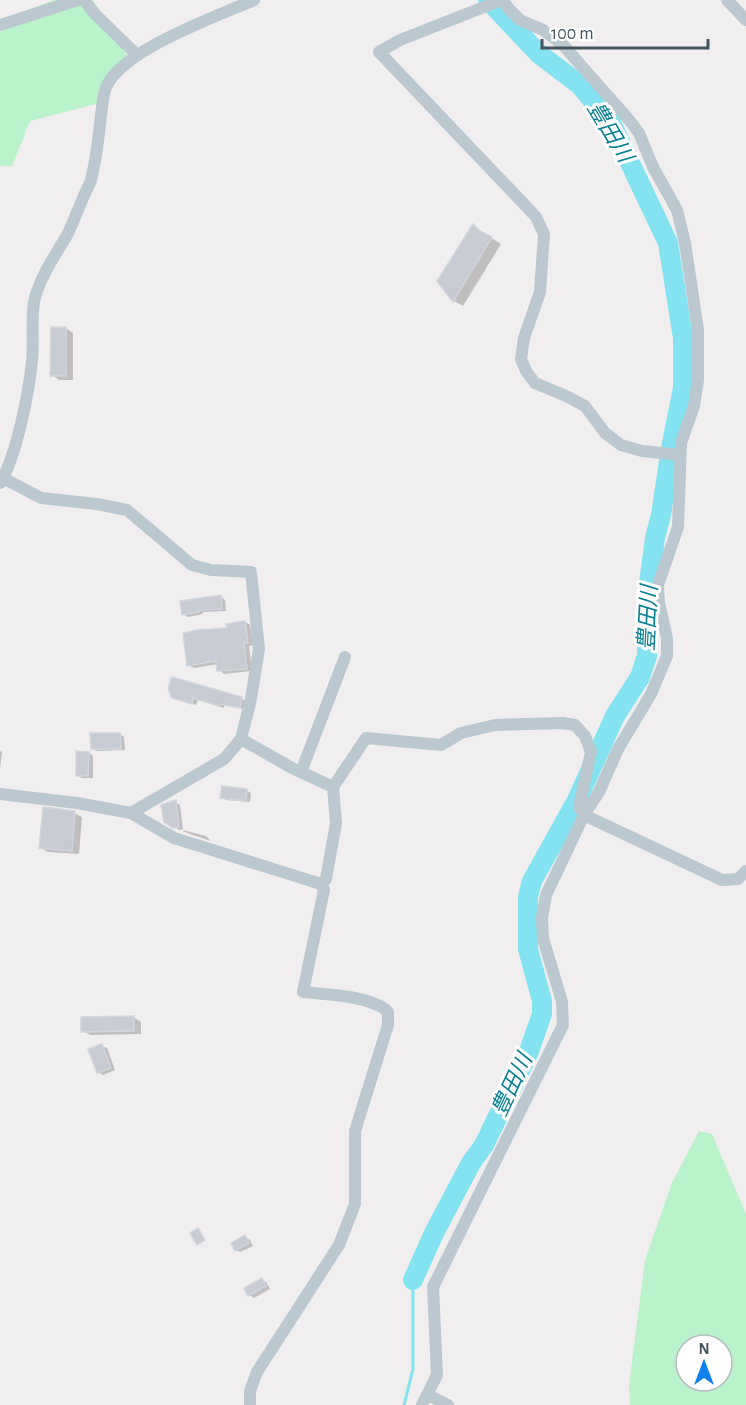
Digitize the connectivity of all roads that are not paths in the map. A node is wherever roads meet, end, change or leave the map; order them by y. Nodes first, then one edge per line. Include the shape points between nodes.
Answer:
1 (78, 0) edge
2 (84, 0) edge
3 (254, 0) edge
4 (502, 0) edge
5 (727, 0) edge
6 (746, 20) edge
7 (0, 25) edge
8 (137, 55) junction
9 (680, 455) junction
10 (2, 481) edge
11 (345, 657) dead end
12 (241, 739) junction
13 (301, 772) junction
14 (333, 787) junction
15 (0, 794) edge
16 (131, 813) junction
17 (584, 815) junction
18 (746, 872) edge
19 (321, 884) junction
20 (425, 1400) edge
21 (250, 1405) edge
22 (448, 1405) edge

1 - 7 street
2 - 8 street
3 - 8 street
4 - 9 street via 520,20 563,45 630,121 677,210 698,330 698,380
4 - 9 street via 379,52 523,202 544,234 540,292 521,359 525,371 535,383 585,406 605,433 621,446
5 - 6 street
8 - 10 street via 113,75 104,93 90,182 34,301 32,362 18,434
9 - 17 street via 678,527 658,585 667,656 651,694
10 - 12 street via 41,498 127,510 192,565 251,572 259,649
11 - 13 street
12 - 13 street
12 - 16 street via 224,759
13 - 14 street
14 - 17 street via 366,738 441,745 461,733 495,725 563,723 580,730 591,752 579,807
14 - 19 street via 336,823 326,879
15 - 16 street
16 - 19 street via 174,838
17 - 18 street via 722,880 738,879
17 - 20 street via 546,895 542,918 543,938 562,1002 563,1025 433,1287 437,1375
19 - 21 street via 324,890 303,992 378,1005 388,1012 388,1025 355,1131 355,1204 349,1222 339,1245 256,1372
20 - 22 street

